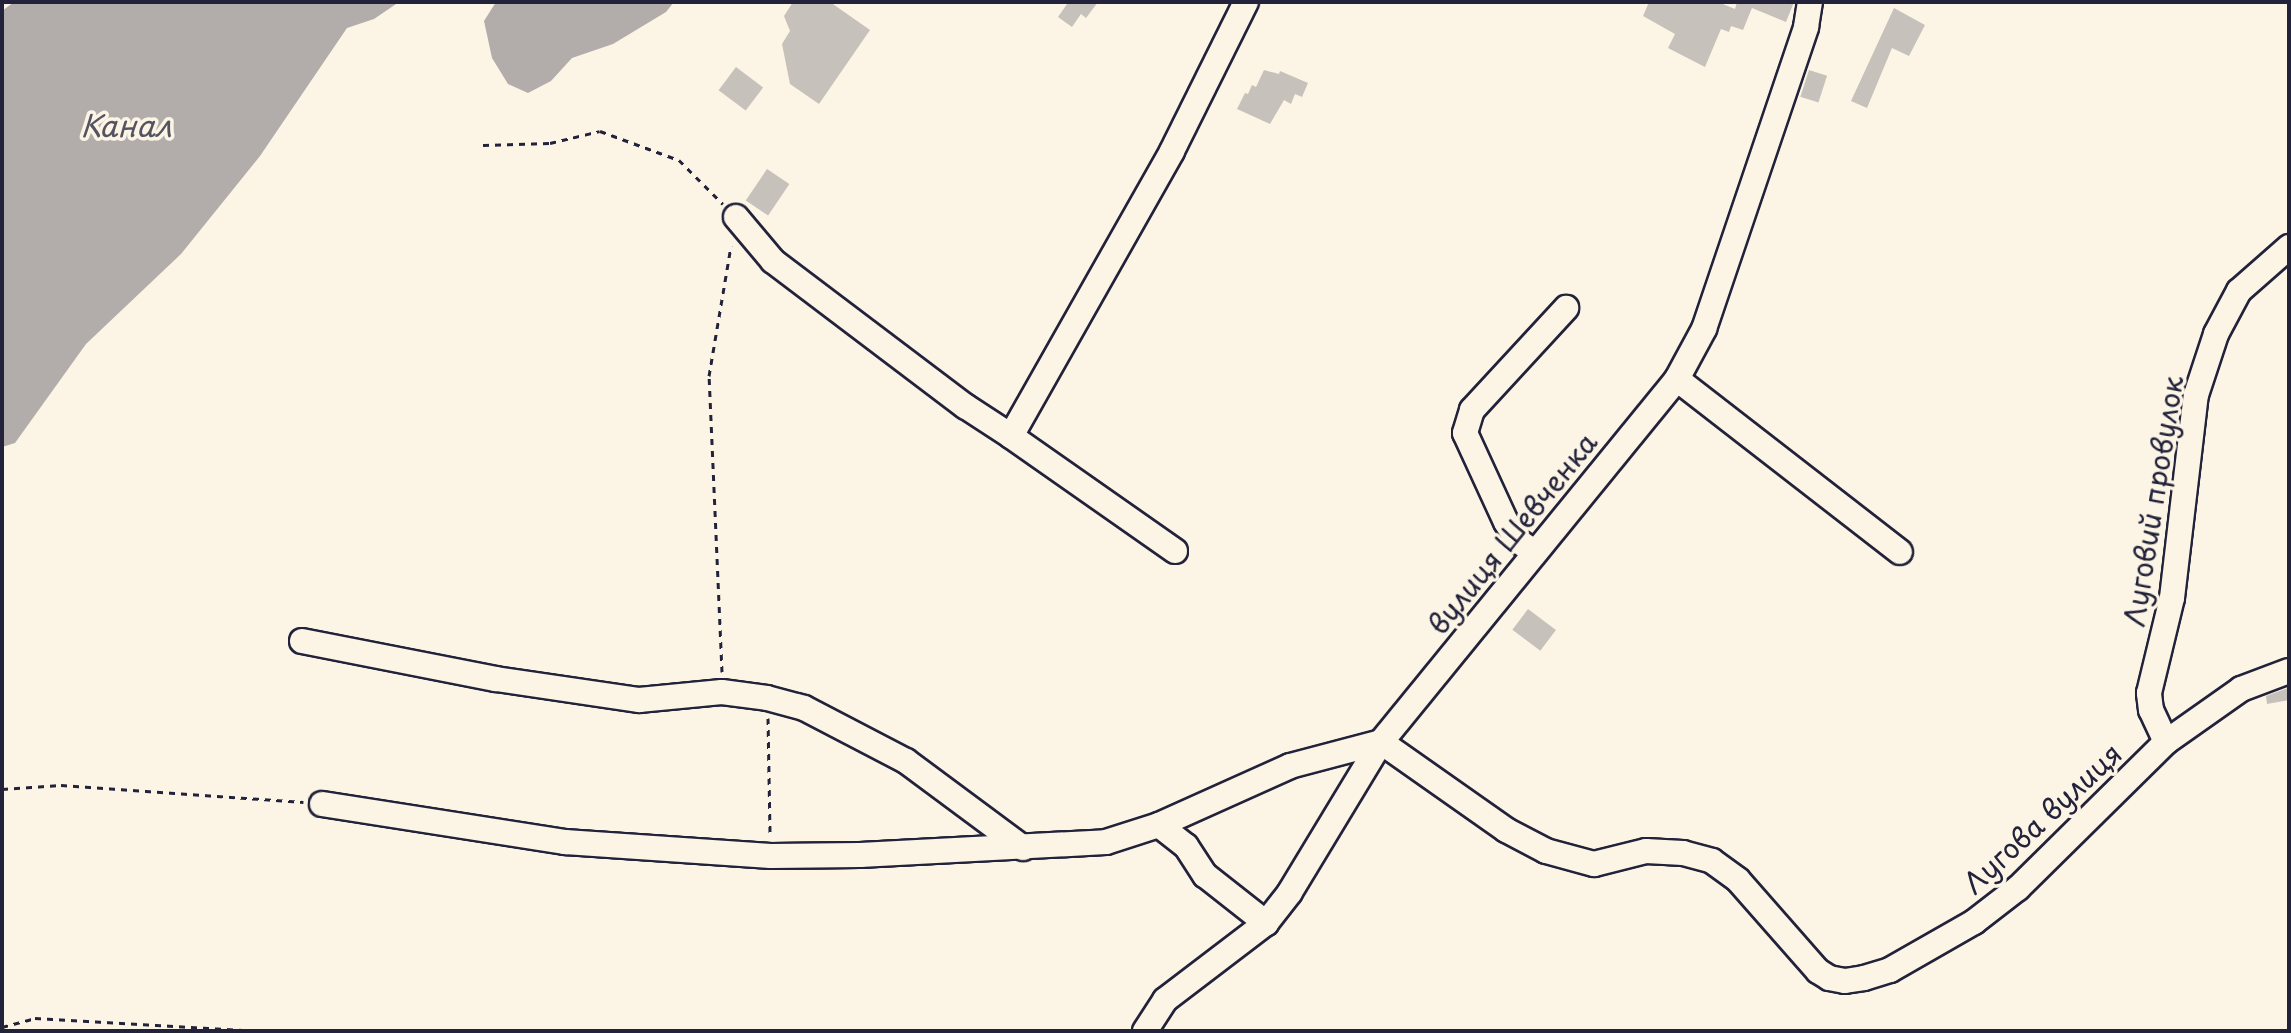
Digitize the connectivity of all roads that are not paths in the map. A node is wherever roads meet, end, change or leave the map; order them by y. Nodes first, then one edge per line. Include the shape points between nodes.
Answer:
1 (1246, 2) edge
2 (1810, 2) edge
3 (736, 217) road end
4 (2289, 247) edge
5 (1566, 308) dead end
6 (1677, 379) junction
7 (1011, 436) junction
8 (1175, 551) dead end
9 (1534, 552) junction
10 (1900, 552) dead end
11 (302, 641) dead end
12 (2289, 671) edge
13 (1381, 742) junction
14 (2166, 742) junction
15 (322, 804) road end
16 (1159, 825) junction
17 (1023, 848) junction
18 (1266, 923) junction
19 (1145, 1031) edge

1 - 7 street via 1172,151
2 - 6 street, вулиця Шевченка via 1704,329
3 - 7 street via 773,261
4 - 14 street, Луговий провулок via 2239,291 2216,334 2196,395 2172,598 2149,693
5 - 9 street via 1472,410 1465,433 1506,522 1518,541
6 - 9 street, вулиця Шевченка
6 - 10 street
7 - 8 street
9 - 13 street, вулиця Шевченка
11 - 17 street via 639,700 722,692 804,708 906,761
12 - 14 street, Лугова вулиця via 2241,689
13 - 14 street, Лугова вулиця via 1506,830 1557,855 1594,864 1666,851 1712,861 1738,880 1818,971 1845,981 1890,970 1974,922 2018,888
13 - 16 street via 1290,766
13 - 18 street, вулиця Шевченка
15 - 17 street via 565,842 771,856
16 - 17 street via 1106,842
16 - 18 street via 1186,846 1205,875
18 - 19 street, вулиця Шевченка via 1165,1000

